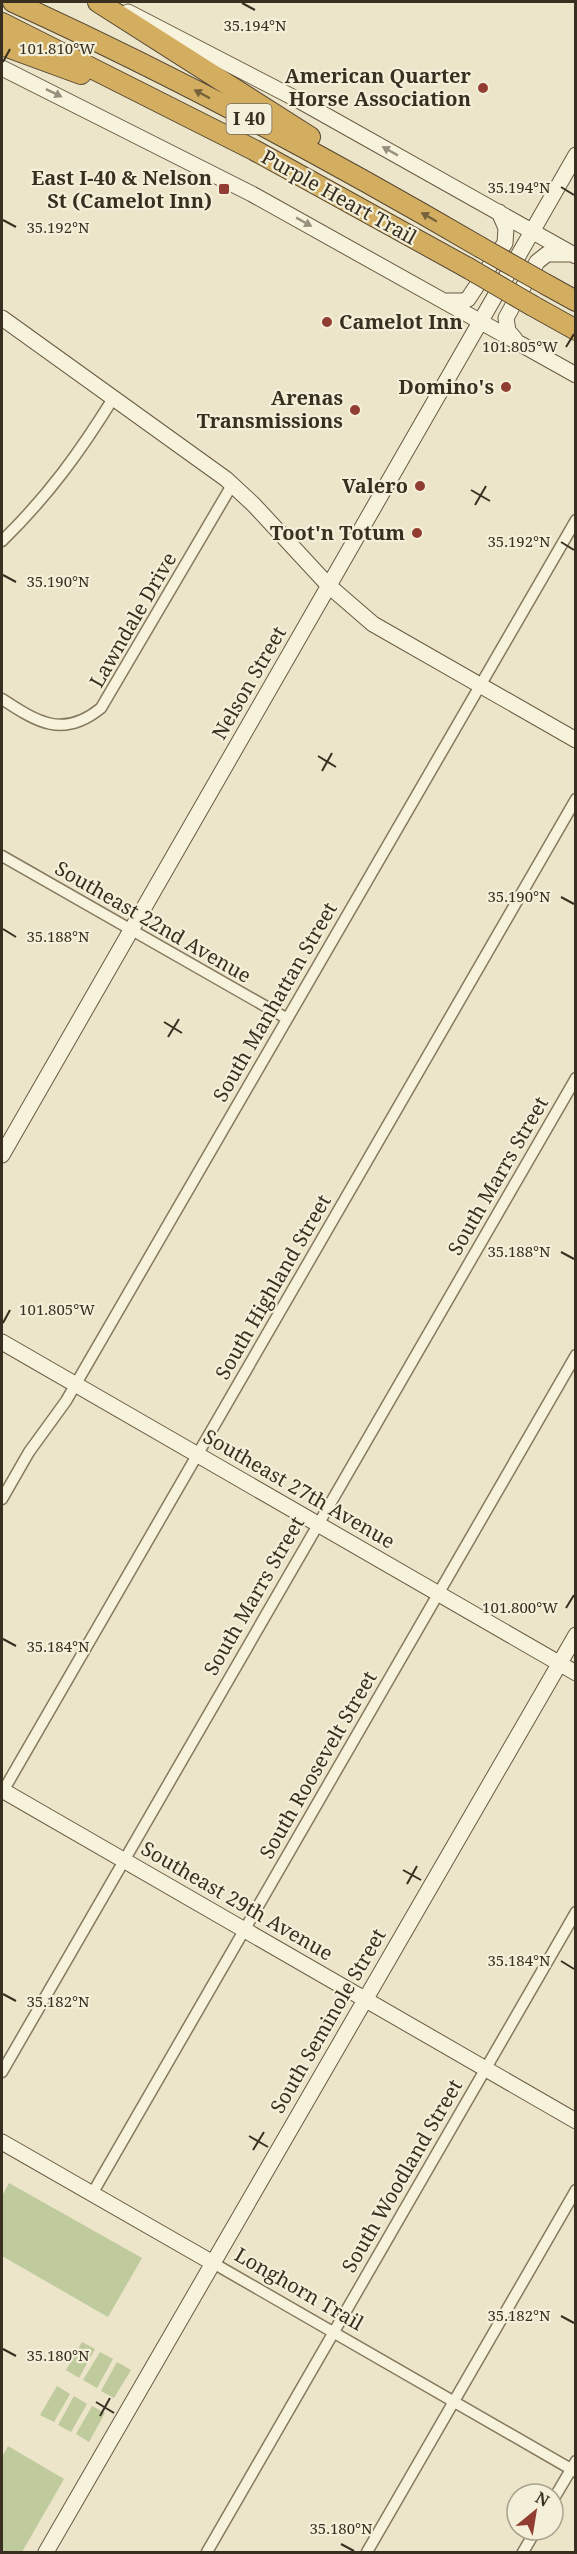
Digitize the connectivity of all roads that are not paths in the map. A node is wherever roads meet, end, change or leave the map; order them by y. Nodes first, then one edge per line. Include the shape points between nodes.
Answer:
1 (13, 2) edge
2 (98, 2) edge
3 (105, 2) edge
4 (2, 23) edge
5 (2, 45) edge
6 (2, 68) edge
7 (254, 150) junction
8 (576, 155) edge
9 (353, 173) junction
10 (499, 212) junction
11 (532, 231) junction
12 (574, 255) edge
13 (444, 300) junction
14 (576, 301) edge
15 (2, 318) edge
16 (480, 320) junction
17 (576, 330) edge
18 (518, 342) junction
19 (576, 375) edge
20 (114, 397) junction
21 (232, 485) junction
22 (576, 520) edge
23 (2, 541) edge
24 (329, 586) junction
25 (480, 685) junction
26 (2, 699) edge
27 (576, 740) edge
28 (576, 799) edge
29 (2, 856) edge
30 (130, 929) junction
31 (286, 1018) junction
32 (576, 1078) edge
33 (2, 1155) edge
34 (2, 1342) edge
35 (576, 1355) edge
36 (74, 1384) junction
37 (196, 1454) junction
38 (2, 1499) edge
39 (317, 1524) junction
40 (438, 1593) junction
41 (576, 1635) edge
42 (559, 1663) junction
43 (576, 1673) edge
44 (2, 1792) edge
45 (123, 1860) junction
46 (576, 1912) edge
47 (244, 1930) junction
48 (365, 1999) junction
49 (485, 2069) junction
50 (2, 2072) edge
51 (576, 2121) edge
52 (2, 2142) edge
53 (576, 2190) edge
54 (92, 2194) junction
55 (213, 2263) junction
56 (333, 2332) junction
57 (454, 2402) junction
58 (574, 2468) edge
59 (565, 2482) edge
60 (46, 2553) edge
61 (207, 2553) edge
62 (367, 2553) edge

9 -> 1 highway, Purple Heart Trail / I 40 via 145,64
2 - 9 highway via 328,149
10 -> 3 street via 300,101
4 - 7 highway, Purple Heart Trail / I 40
5 - 7 highway via 142,101 226,143
6 -> 13 street via 252,194
7 - 17 highway, Purple Heart Trail / I 40, bridge
8 - 11 street, Nelson Street
14 -> 9 highway, Purple Heart Trail / I 40, bridge
10 - 11 street
10 - 13 street via 506,228 505,243 473,294 463,301
11 - 12 street
11 - 16 street, Nelson Street
12 - 18 street via 557,252 537,262 506,318 508,331
13 - 16 street
15 - 20 street
16 - 18 street
16 - 24 street, Nelson Street
18 - 19 street
20 - 21 street
20 - 23 street via 54,486
21 - 24 street
21 - 26 street, Lawndale Drive via 101,708 78,723 50,725
22 - 25 street, South Manhattan Street
24 - 25 street via 373,624
24 - 30 street, Nelson Street
25 - 27 street
25 - 31 street, South Manhattan Street
28 - 37 street, South Highland Street
29 - 30 street, Southeast 22nd Avenue
30 - 31 street, Southeast 22nd Avenue
30 - 33 street, Nelson Street
31 - 36 street, South Manhattan Street
32 - 39 street, South Marrs Street
34 - 36 street, Southeast 27th Avenue
35 - 40 street, South Roosevelt Street
36 - 37 street, Southeast 27th Avenue
36 - 38 street, South Manhattan Street
37 - 39 street, Southeast 27th Avenue
37 - 44 street, South Highland Street
39 - 40 street, Southeast 27th Avenue
39 - 45 street, South Marrs Street
40 - 42 street, Southeast 27th Avenue
40 - 47 street, South Roosevelt Street
41 - 42 street, South Seminole Street
42 - 43 street, Southeast 27th Avenue
42 - 48 street, South Seminole Street
44 - 45 street, Southeast 29th Avenue
45 - 47 street, Southeast 29th Avenue
45 - 50 street, South Marrs Street
46 - 49 street, South Woodland Street
47 - 48 street, Southeast 29th Avenue
47 - 54 street, South Roosevelt Street
48 - 49 street, Southeast 29th Avenue
48 - 55 street, South Seminole Street
49 - 51 street, Southeast 29th Avenue
49 - 56 street, South Woodland Street
52 - 54 street, Longhorn Trail
53 - 57 street
54 - 55 street, Longhorn Trail
55 - 56 street, Longhorn Trail
55 - 60 street, South Seminole Street
56 - 57 street, Longhorn Trail
56 - 61 street, South Woodland Street
57 - 58 street, Longhorn Trail
57 - 62 street
58 - 59 street

